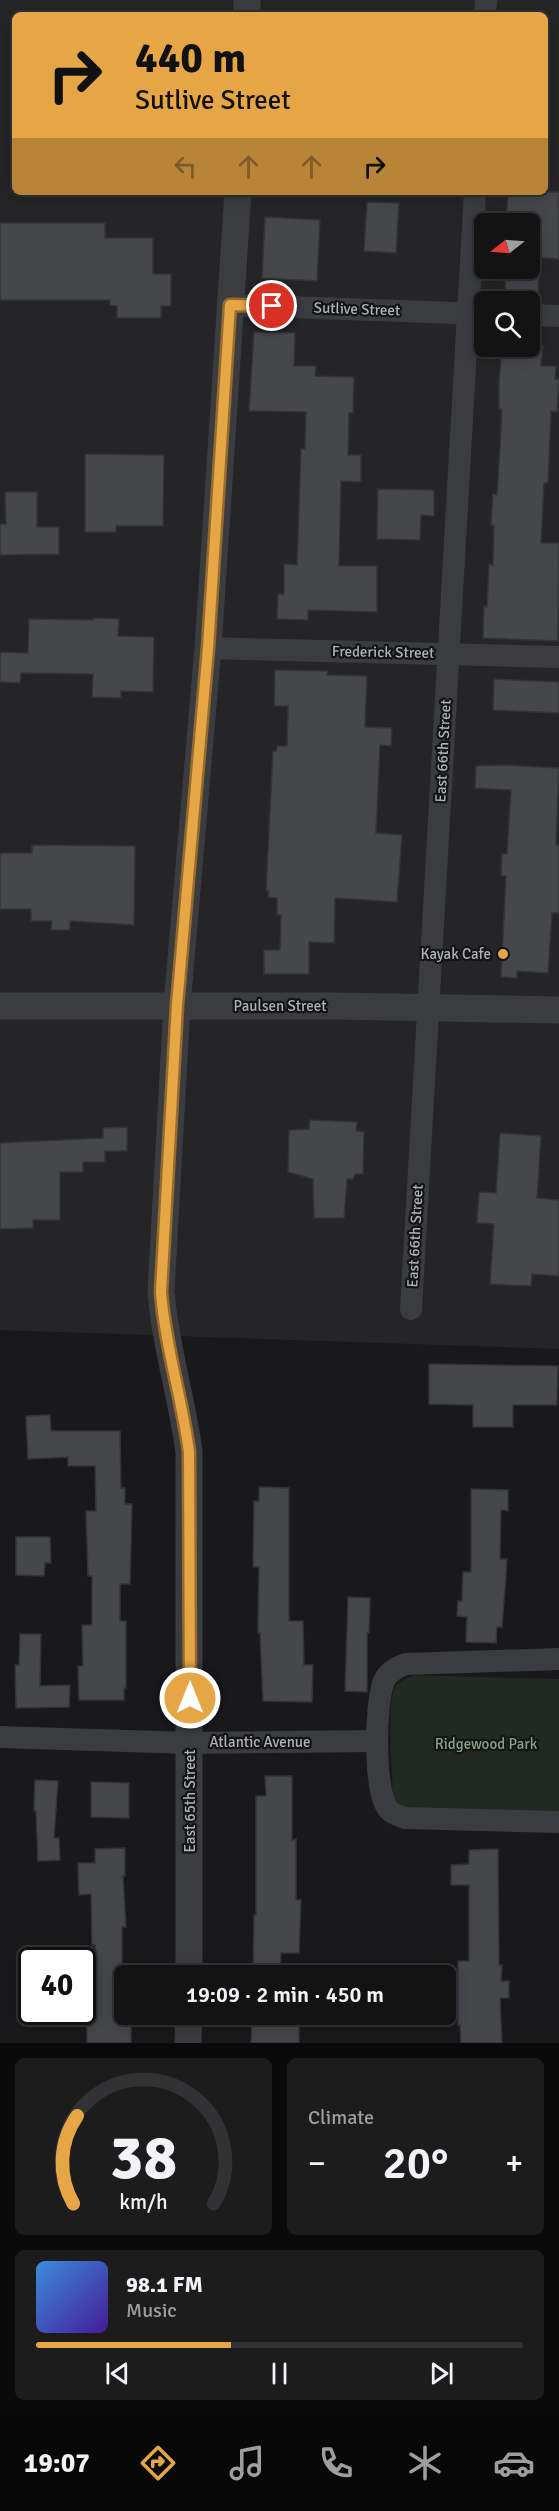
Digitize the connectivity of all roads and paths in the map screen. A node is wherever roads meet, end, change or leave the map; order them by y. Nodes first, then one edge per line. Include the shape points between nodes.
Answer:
1 (238, 195) edge
2 (475, 195) edge
3 (476, 291) edge
4 (230, 305) junction
5 (474, 314) edge
6 (540, 315) edge
7 (559, 316) edge
8 (474, 338) edge
9 (208, 648) junction
10 (448, 654) junction
11 (559, 657) edge
12 (177, 1005) junction
13 (0, 1006) edge
14 (428, 1007) junction
15 (559, 1010) edge
16 (411, 1309) dead end
17 (559, 1659) edge
18 (0, 1737) edge
19 (377, 1741) junction
20 (190, 1743) junction
21 (559, 1822) edge
22 (189, 1965) edge
23 (189, 2025) edge
24 (188, 2043) edge

1 - 4 street, East 65th Street
2 - 3 street, East 66th Street
4 - 5 street, Sutlive Street
4 - 9 street, East 65th Street
6 - 7 street
8 - 10 street, East 66th Street
9 - 10 street, Frederick Street
9 - 12 street, East 65th Street
10 - 11 street, Frederick Street
10 - 14 street, East 66th Street
12 - 13 street, Paulsen Street
12 - 14 street, Paulsen Street
12 - 20 street, East 65th Street via 161,1292 189,1452
14 - 15 street, Paulsen Street
14 - 16 street, East 66th Street
17 - 19 street via 406,1664 395,1668 383,1683
18 - 20 street, Atlantic Avenue
19 - 20 street, Atlantic Avenue
19 - 21 street via 382,1798 389,1811 405,1818
20 - 22 street, East 65th Street
23 - 24 street

